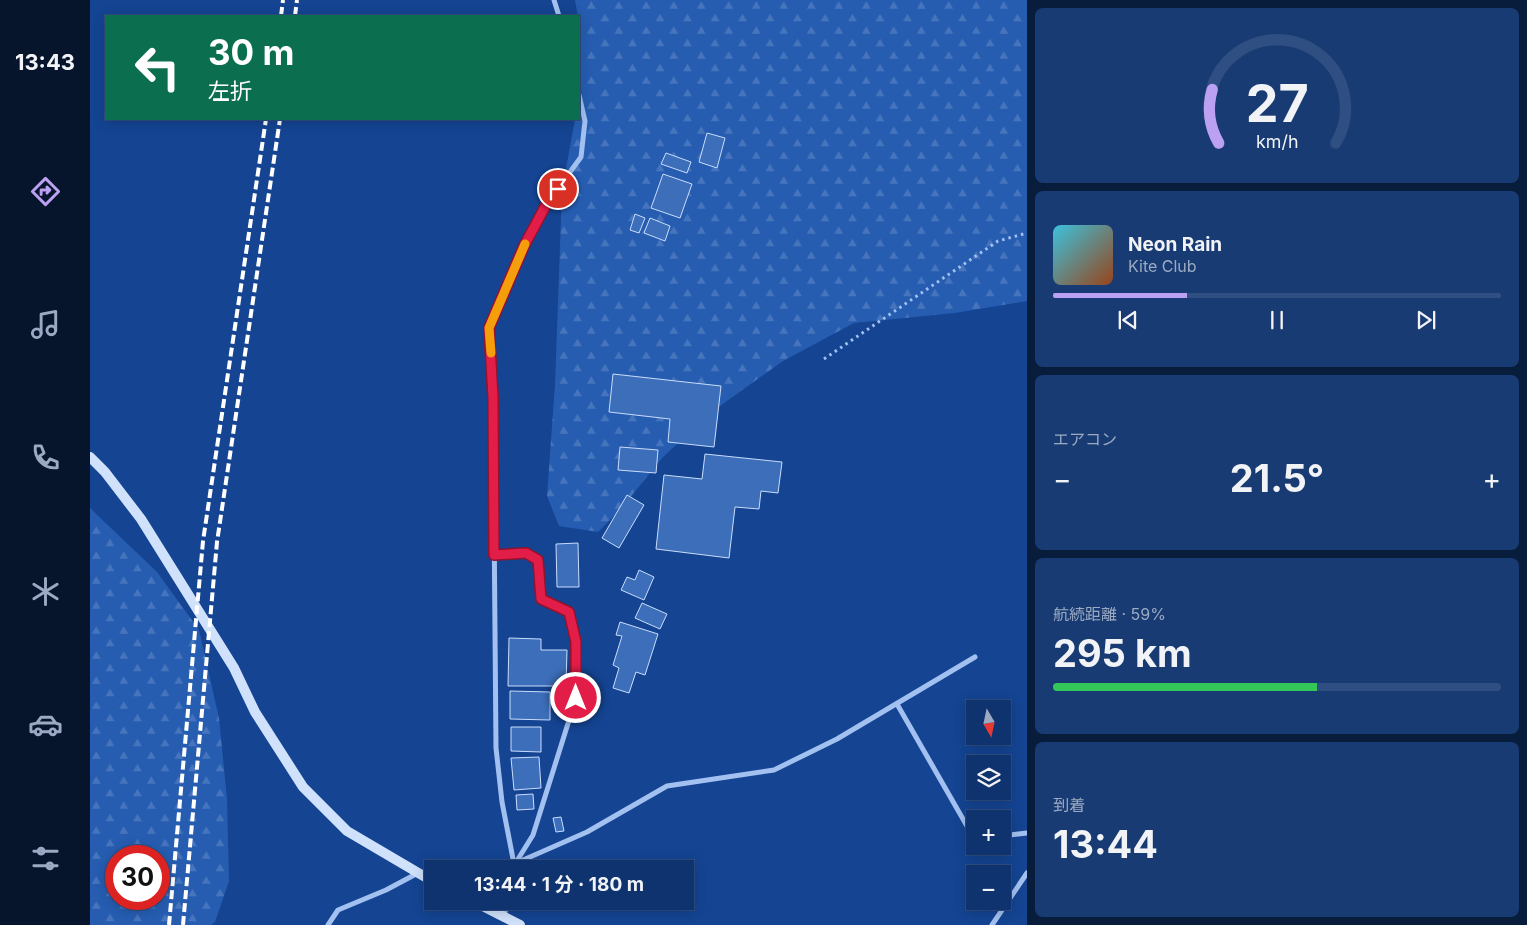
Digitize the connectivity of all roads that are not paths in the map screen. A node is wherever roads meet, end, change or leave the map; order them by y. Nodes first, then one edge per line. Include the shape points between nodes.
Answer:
1 (554, 0) edge
2 (560, 15) edge
3 (580, 99) edge
4 (90, 457) edge
5 (494, 555) junction
6 (975, 657) dead end
7 (897, 704) junction
8 (966, 824) edge
9 (1027, 834) edge
10 (1011, 835) edge
11 (513, 860) edge
12 (518, 860) edge
13 (527, 860) edge
14 (418, 873) junction
15 (1027, 873) edge
16 (424, 876) edge
17 (490, 910) edge
18 (505, 910) edge
19 (504, 917) junction
20 (328, 925) edge
21 (520, 925) edge
22 (992, 925) edge

1 - 2 street
3 - 5 street via 585,121 581,157 546,205 528,238 489,328
4 - 14 street via 141,519 234,668 255,712 304,787 347,831
5 - 11 street via 496,748
5 - 12 street via 526,553 538,560 541,599 569,612 576,642 576,698 533,835
6 - 7 street
7 - 8 street
7 - 13 street via 838,739 774,770 667,786 586,832
9 - 10 street
14 - 16 street
14 - 20 street via 338,910
15 - 22 street
17 - 19 street
18 - 19 street
19 - 21 street

